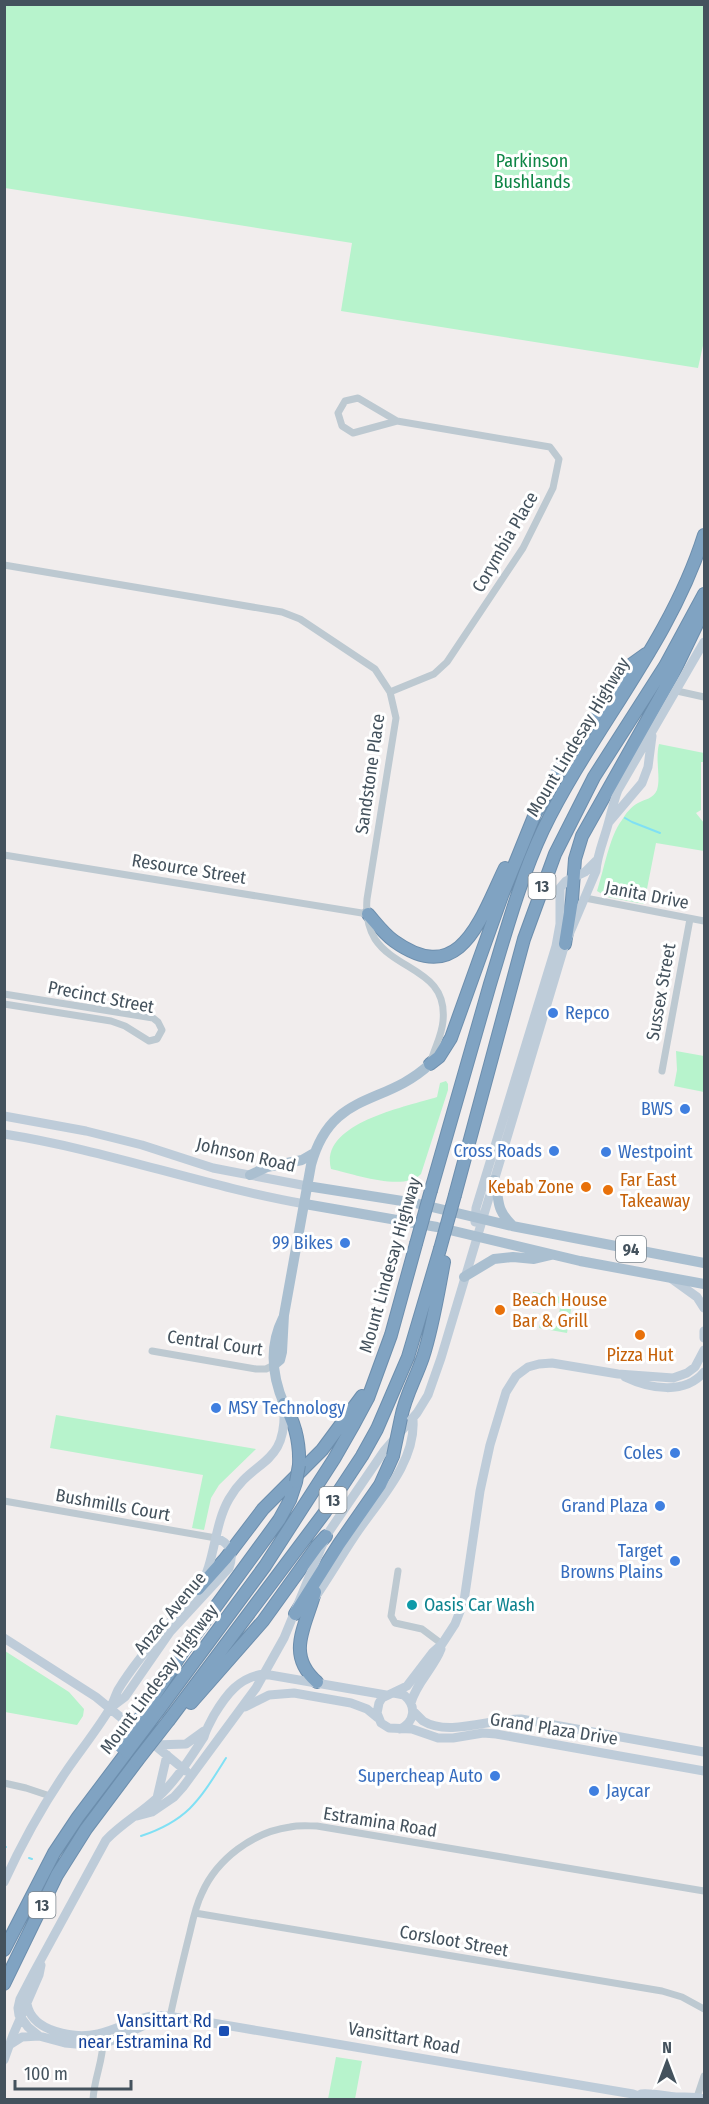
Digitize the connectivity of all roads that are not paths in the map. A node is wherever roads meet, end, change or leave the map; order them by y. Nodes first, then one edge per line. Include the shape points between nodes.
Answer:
1 (397, 421) junction
2 (705, 535) edge
3 (4, 565) edge
4 (705, 594) edge
5 (705, 608) edge
6 (705, 642) edge
7 (650, 652) junction
8 (677, 691) junction
9 (390, 692) junction
10 (705, 697) edge
11 (652, 733) junction
12 (627, 774) junction
13 (646, 774) junction
14 (608, 824) junction
15 (526, 834) junction
16 (4, 855) edge
17 (597, 861) junction
18 (574, 877) junction
19 (585, 898) junction
20 (368, 914) junction
21 (690, 919) junction
22 (705, 921) edge
23 (565, 944) junction
24 (4, 994) edge
25 (4, 1004) edge
26 (430, 1064) junction
27 (662, 1071) dead end
28 (4, 1116) edge
29 (4, 1134) edge
30 (314, 1153) junction
31 (250, 1175) junction
32 (494, 1180) junction
33 (307, 1186) junction
34 (305, 1204) junction
35 (478, 1218) junction
36 (512, 1226) junction
37 (477, 1235) junction
38 (440, 1249) junction
39 (554, 1255) junction
40 (705, 1263) edge
41 (464, 1277) junction
42 (672, 1279) junction
43 (705, 1284) edge
44 (705, 1308) edge
45 (705, 1331) edge
46 (705, 1338) edge
47 (705, 1350) edge
48 (152, 1351) dead end
49 (274, 1365) junction
50 (705, 1372) edge
51 (618, 1374) junction
52 (372, 1383) junction
53 (284, 1404) junction
54 (407, 1419) junction
55 (4, 1501) edge
56 (326, 1536) junction
57 (216, 1538) junction
58 (231, 1551) junction
59 (398, 1571) dead end
60 (318, 1577) junction
61 (198, 1590) junction
62 (314, 1599) junction
63 (295, 1614) junction
64 (4, 1638) edge
65 (442, 1644) junction
66 (264, 1674) junction
67 (317, 1682) junction
68 (390, 1694) junction
69 (154, 1707) junction
70 (412, 1707) junction
71 (110, 1708) junction
72 (242, 1709) junction
73 (378, 1718) junction
74 (169, 1720) junction
75 (400, 1728) junction
76 (205, 1730) junction
77 (154, 1745) junction
78 (705, 1752) edge
79 (166, 1755) junction
80 (182, 1768) junction
81 (705, 1771) edge
82 (192, 1776) junction
83 (4, 1783) edge
84 (50, 1796) junction
85 (157, 1798) junction
86 (137, 1816) junction
87 (4, 1882) edge
88 (705, 1891) edge
89 (195, 1913) junction
90 (4, 1950) edge
91 (41, 1962) junction
92 (4, 1984) edge
93 (27, 2004) junction
94 (705, 2009) edge
95 (20, 2017) junction
96 (170, 2017) junction
97 (39, 2036) junction
98 (99, 2038) junction
99 (11, 2044) junction
100 (4, 2060) edge
101 (705, 2076) edge
102 (633, 2097) edge
103 (699, 2098) edge
104 (93, 2100) edge
105 (651, 2100) edge

1 - 1 street, Corymbia Place via 353,433 342,426 338,413 345,401 358,398
1 - 9 street, Corymbia Place via 550,447 559,459 554,488 523,548 447,662 434,674
2 - 7 highway, Mount Lindesay Highway / 13
3 - 9 street, Sandstone Place via 282,612 300,619 375,669
4 - 38 highway, Mount Lindesay Highway / 13, bridge via 665,666 594,777 551,862 524,939
5 - 18 highway via 682,657 587,826 576,851
6 - 8 street
7 - 15 highway via 632,664 576,743
7 - 52 highway, Mount Lindesay Highway / 13, bridge via 574,772 529,864 502,943 391,1335
8 - 10 street
8 - 11 street
9 - 20 street, Sandstone Place via 396,718 367,899
11 - 12 street
11 - 13 street
12 - 13 street
12 - 14 street
13 - 14 street
14 - 17 street
15 - 20 highway via 470,937 448,955 425,956 409,950 392,940
15 - 26 highway via 457,1024 447,1046
16 - 20 street, Resource Street
17 - 18 street
17 - 19 street
18 - 23 highway
18 - 35 street via 560,888 556,946
19 - 21 street, Janita Drive
19 - 23 street
20 - 26 street, Sandstone Place via 369,929 380,945 424,975 440,995 443,1022
21 - 22 street, Janita Drive
21 - 27 street, Sussex Street
23 - 32 street
24 - 25 street, Precinct Street via 153,1018 162,1030 157,1039 149,1041 111,1021
26 - 30 main road via 404,1084 344,1111 323,1134
28 - 31 street, Johnson Road via 115,1138 213,1168
29 - 34 street, Johnson Road
30 - 31 main road
30 - 33 main road
31 - 33 street, Johnson Road
32 - 35 street
32 - 36 main road via 499,1209
33 - 34 main road
33 - 35 main road, Johnson Road via 415,1203
34 - 37 main road, Johnson Road
34 - 49 main road, Central Court via 284,1315 276,1331
35 - 36 main road, 94
35 - 37 street
36 - 40 main road, 94
37 - 39 main road, 94
37 - 41 street
38 - 54 highway via 444,1259 433,1320 405,1401
38 - 74 highway, Mount Lindesay Highway / 13 via 402,1374 362,1456 319,1520
39 - 41 main road via 494,1259
39 - 42 main road, 94
41 - 54 street via 428,1395
42 - 43 main road, 94
42 - 44 street
45 - 46 street
47 - 51 street via 695,1367 673,1378
48 - 49 street, Central Court via 256,1369
49 - 53 main road, Anzac Avenue
50 - 51 street via 687,1384 669,1388 644,1386
51 - 65 street via 552,1363 539,1364 516,1376 506,1392 490,1445 464,1601
52 - 58 highway via 322,1450 263,1509
52 - 69 highway, Mount Lindesay Highway / 13 via 354,1424 297,1520 243,1597
53 - 57 street, Anzac Avenue via 284,1430 278,1447 239,1484 223,1512
53 - 69 highway, bridge via 296,1429 300,1453 290,1500 184,1650
54 - 56 street
54 - 60 highway, bridge via 380,1485
54 - 62 street via 413,1429 410,1443 393,1481
55 - 57 street, Bushmills Court
56 - 63 street
56 - 74 highway via 263,1621 181,1714
57 - 58 street
57 - 61 street, Anzac Avenue
58 - 61 highway
58 - 71 street, Anzac Avenue via 229,1568 170,1632 125,1696
59 - 65 street via 391,1617 395,1623 422,1629
60 - 62 highway
60 - 63 highway
61 - 71 street, Anzac Avenue via 159,1635 118,1690
62 - 67 highway via 299,1650 304,1668
63 - 66 street
64 - 71 street
65 - 68 street via 407,1686
65 - 70 street via 413,1695
66 - 67 street
66 - 72 street
66 - 76 street via 236,1686
67 - 68 street
68 - 70 street via 404,1695
68 - 73 street via 379,1703
69 - 90 highway, Mount Lindesay Highway / 13, bridge via 54,1853
70 - 75 street via 409,1722
70 - 78 street, Grand Plaza Drive via 423,1721 439,1727 522,1719
71 - 77 street
71 - 84 street, Anzac Avenue
72 - 73 street via 269,1695 294,1693 351,1703
72 - 82 street
73 - 75 street via 389,1728
74 - 92 highway, Mount Lindesay Highway / 13, bridge via 86,1829 57,1875
75 - 81 street, Grand Plaza Drive via 438,1738 496,1734
76 - 77 street via 186,1744
76 - 80 street
77 - 79 street
79 - 80 street
79 - 85 street
80 - 82 street
80 - 85 street
82 - 86 street via 164,1805
83 - 84 street
84 - 87 street, Anzac Avenue
85 - 86 street
86 - 91 street via 106,1840
88 - 89 street, Estramina Road via 317,1826 290,1827 266,1833 225,1859 202,1892
89 - 94 street, Corsloot Street via 662,1991
89 - 96 street, Estramina Road
91 - 93 street
91 - 95 street via 20,1999
93 - 95 street
93 - 98 street, Vansittart Road via 31,2016 41,2026
95 - 97 street
95 - 99 street
96 - 98 street, Vansittart Road via 111,2041
96 - 102 street, Vansittart Road
97 - 98 street, Vansittart Road via 65,2043
97 - 99 street via 22,2037
98 - 104 street via 100,2062
99 - 100 street
101 - 103 street
102 - 103 street, Vansittart Road via 653,2093
102 - 105 street, Vansittart Road

